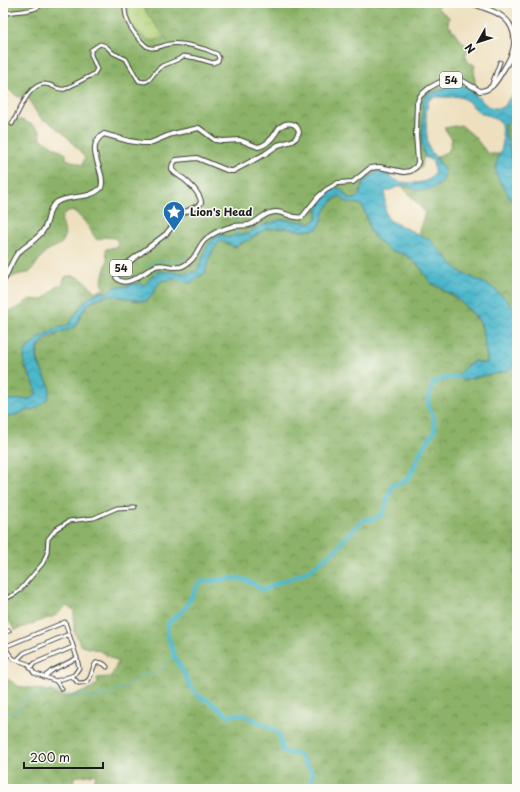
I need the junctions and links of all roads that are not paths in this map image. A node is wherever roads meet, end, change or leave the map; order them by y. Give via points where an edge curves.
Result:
1 (42, 3) edge
2 (125, 3) edge
3 (471, 3) edge
4 (3, 14) edge
5 (500, 62) dead end
6 (489, 89) junction
7 (12, 124) dead end
8 (3, 282) edge
9 (135, 507) dead end
10 (3, 600) edge
11 (9, 631) dead end
12 (3, 633) edge
13 (69, 634) junction
14 (4, 645) edge
15 (73, 647) junction
16 (77, 658) junction
17 (17, 660) junction
18 (107, 667) dead end
19 (30, 668) junction
20 (72, 676) junction
21 (44, 677) junction
22 (56, 681) junction
23 (78, 683) junction
24 (76, 688) dead end
25 (62, 689) dead end

1 - 4 street via 35,10
2 - 7 street via 129,27 146,46 150,48 170,44 191,45 217,54 218,61 213,63 183,56 162,66 145,82 139,81 126,59 100,44 91,52 97,69 94,74 65,89 60,90 46,84 34,87
3 - 6 highway via 504,18 512,29 513,52 509,62
5 - 6 street
6 - 8 highway, 54 via 480,91 454,79 438,83 423,92 417,103 418,162 414,169 404,172 372,168 352,182 338,183 326,190 302,217 282,212 267,214 249,224 236,226 205,239 195,256 183,266 158,265 137,278 125,281 119,281 116,277 119,270 166,234 183,213 201,203 194,189 172,170 176,160 196,158 234,171 278,145 296,138 299,132 297,126 292,123 281,127 269,141 258,147 240,140 215,140 199,128 142,144 104,134 98,139 95,150 102,180 101,188 93,194 64,199 53,205 43,231 16,256
9 - 10 street via 117,508 94,518 69,521 56,529 48,539 43,563 20,590
11 - 12 street
13 - 14 street via 65,622
13 - 15 street
13 - 17 street via 24,653
14 - 17 street via 8,653
15 - 16 street
15 - 19 street via 35,663
16 - 20 street via 79,668
16 - 21 street
17 - 19 street via 26,663
18 - 23 street via 101,663 96,664 92,668 89,680
19 - 21 street via 34,673
20 - 22 street
20 - 23 street
21 - 22 street
22 - 25 street
23 - 24 street

